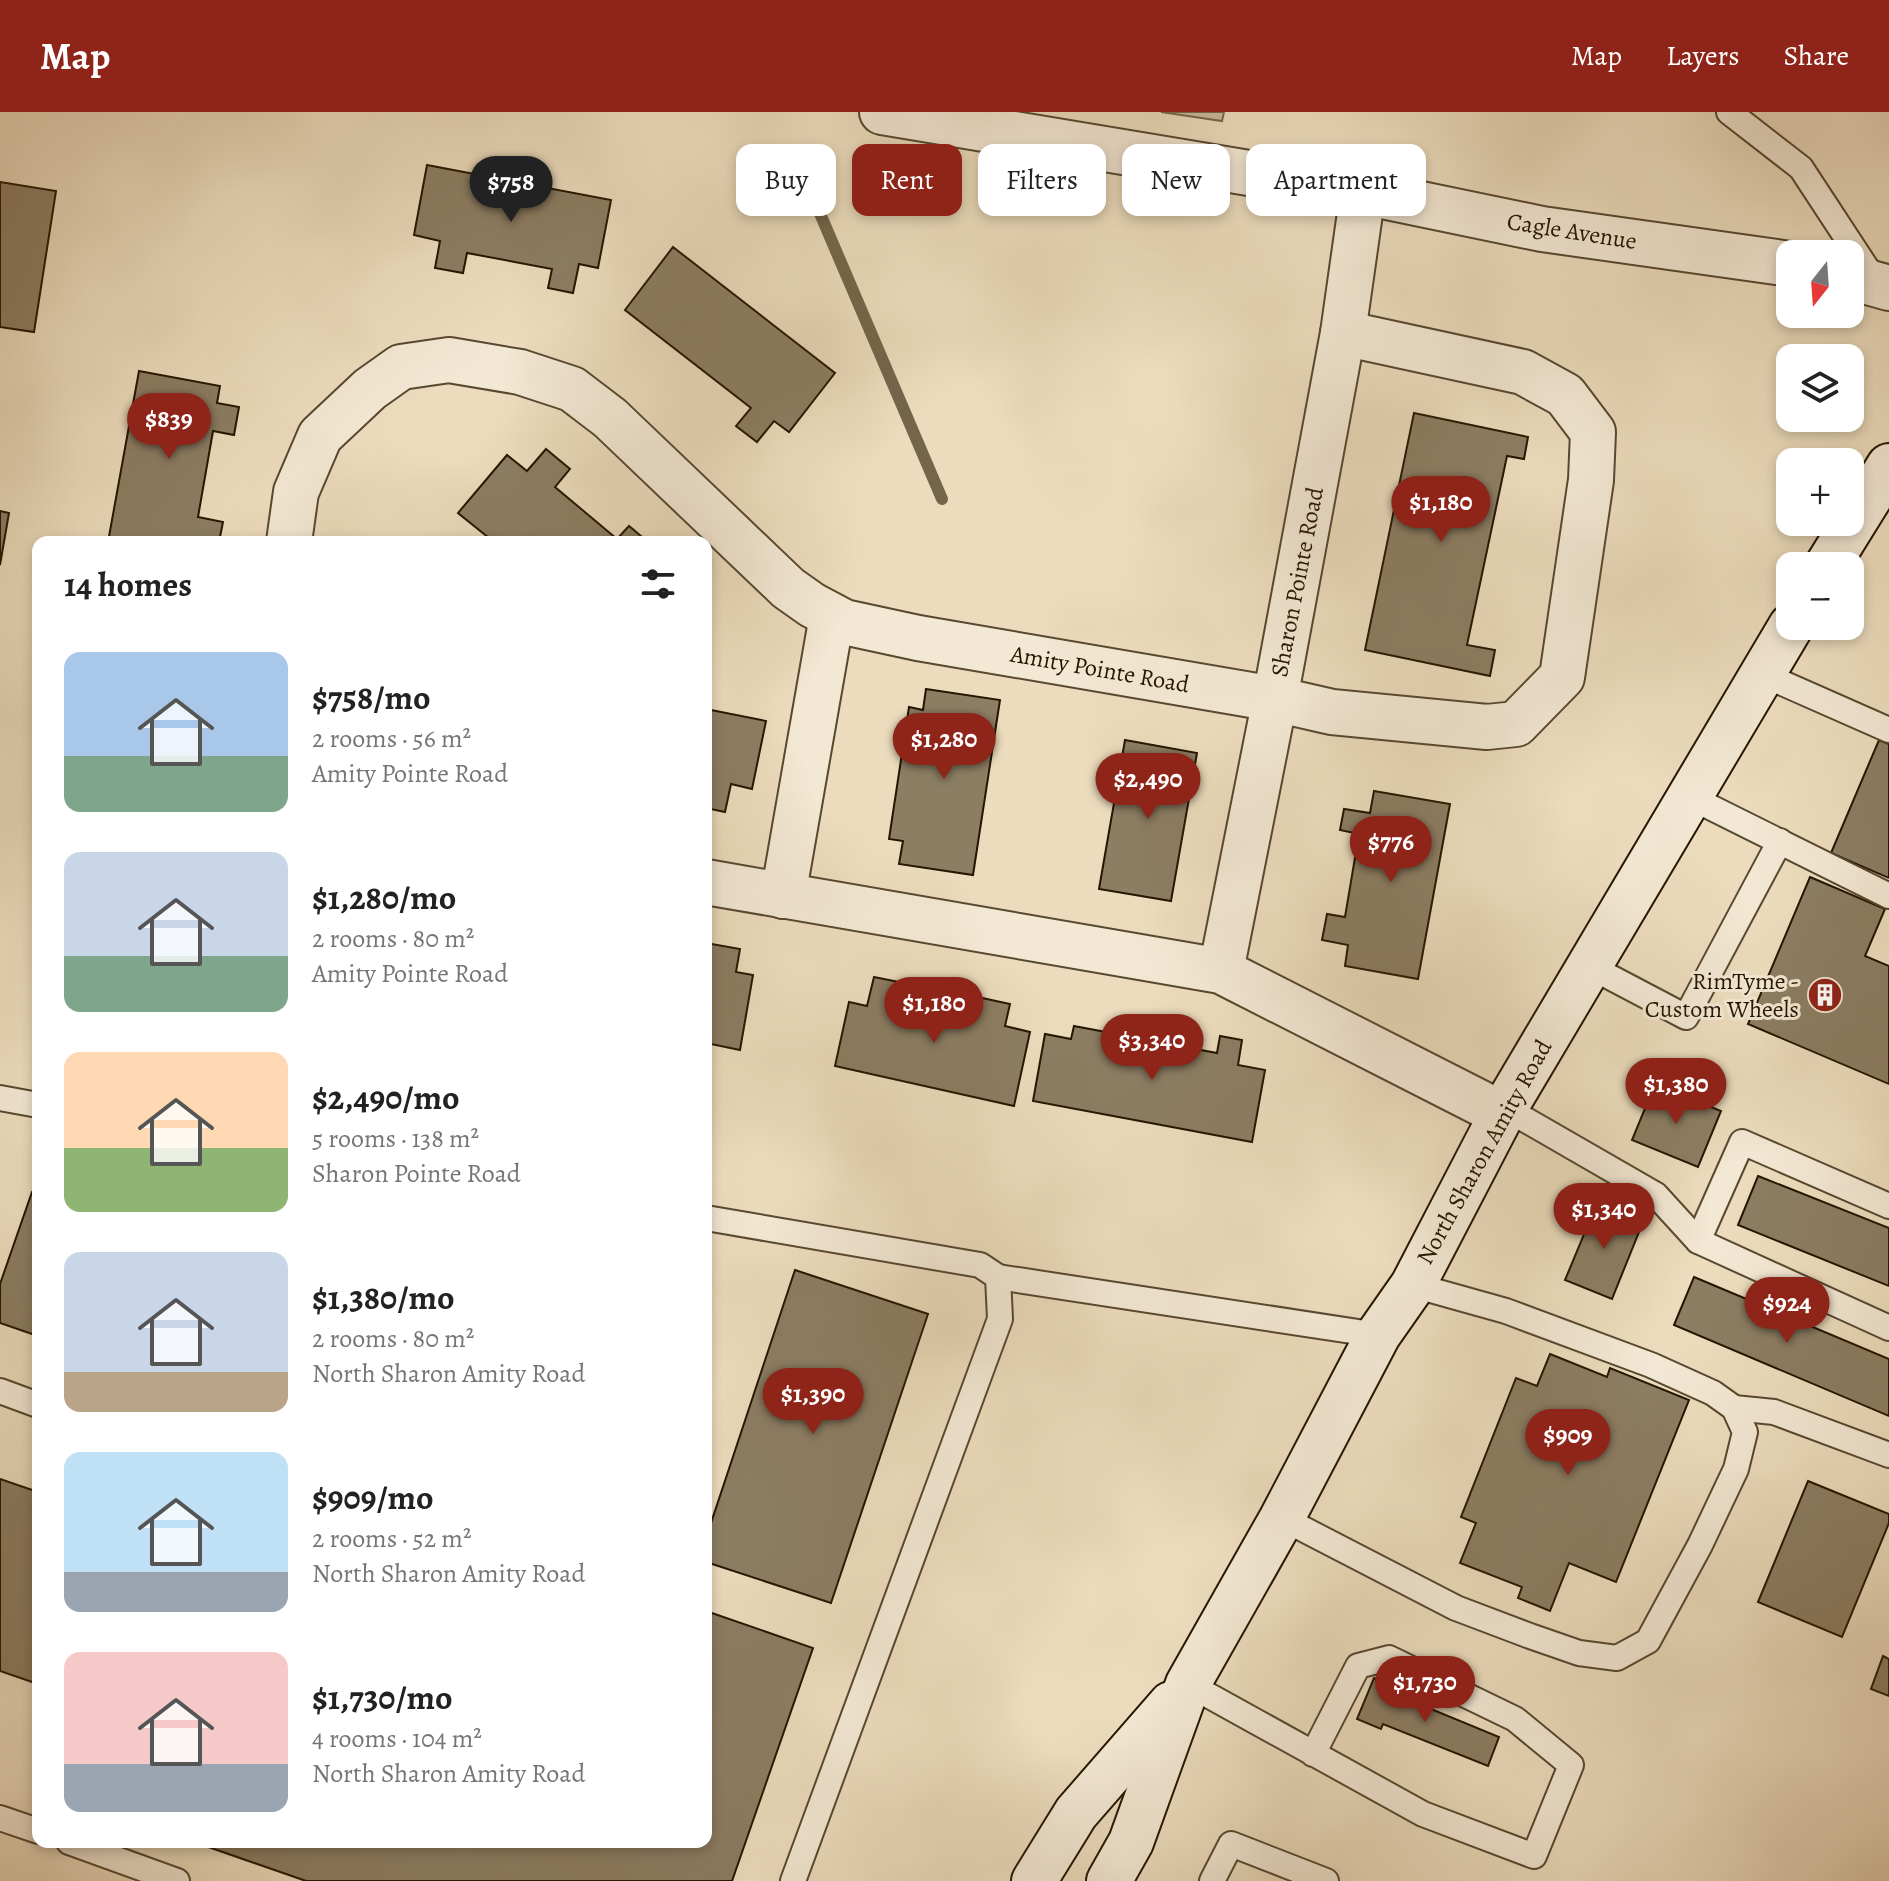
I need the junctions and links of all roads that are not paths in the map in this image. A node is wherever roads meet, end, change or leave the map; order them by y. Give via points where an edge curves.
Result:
1 (882, 112) edge
2 (1729, 112) edge
3 (1246, 173) edge
4 (1426, 205) edge
5 (1360, 216) edge
6 (1776, 262) edge
7 (1873, 284) edge
8 (1343, 333) junction
9 (1889, 466) edge
10 (290, 536) edge
11 (1836, 552) edge
12 (832, 616) junction
13 (1783, 640) edge
14 (1762, 674) junction
15 (1275, 699) junction
16 (1889, 730) edge
17 (1690, 797) junction
18 (1780, 841) junction
19 (712, 883) edge
20 (783, 896) junction
21 (1889, 896) edge
22 (1589, 966) junction
23 (1221, 971) junction
24 (0, 1098) edge
25 (32, 1104) edge
26 (1503, 1111) junction
27 (1889, 1206) edge
28 (712, 1219) edge
29 (1698, 1241) junction
30 (998, 1277) junction
31 (1413, 1285) junction
32 (1889, 1328) edge
33 (1378, 1335) junction
34 (0, 1391) edge
35 (32, 1403) edge
36 (1734, 1408) junction
37 (1889, 1455) edge
38 (1282, 1518) junction
39 (1188, 1684) junction
40 (1313, 1754) junction
41 (0, 1818) edge
42 (32, 1829) edge
43 (86, 1848) edge
44 (177, 1881) edge
45 (793, 1881) edge
46 (1034, 1881) edge
47 (1109, 1881) edge
48 (1212, 1881) edge
49 (1326, 1881) edge

1 - 3 street, Cagle Avenue
2 - 7 lane via 1801,168
4 - 6 street, Cagle Avenue via 1542,229
5 - 8 street, Sharon Pointe Road
8 - 15 street, Sharon Pointe Road
8 - 15 street, Amity Pointe Road via 1523,372 1565,395 1593,432 1588,509 1562,677 1516,724 1487,727 1332,712
9 - 11 street
10 - 12 street, Amity Pointe Road via 296,492 320,436 401,367 449,360 520,372 572,389 610,418 788,588
12 - 15 street, Amity Pointe Road via 918,638
12 - 20 street
13 - 14 street, North Sharon Amity Road
14 - 16 lane
14 - 17 street, North Sharon Amity Road
15 - 23 street, Sharon Pointe Road
17 - 18 lane
17 - 22 street, North Sharon Amity Road
18 - 21 lane
18 - 22 lane via 1686,1017
19 - 20 street
20 - 23 street
22 - 26 street, North Sharon Amity Road
23 - 26 street
24 - 25 lane
26 - 29 lane via 1656,1195
26 - 31 street, North Sharon Amity Road
27 - 29 lane via 1742,1142
28 - 30 lane via 980,1265
29 - 32 lane
30 - 33 lane
30 - 45 lane via 1000,1319
31 - 33 street, North Sharon Amity Road
31 - 36 lane via 1506,1311 1651,1365
33 - 38 street, North Sharon Amity Road
34 - 35 lane
36 - 37 lane via 1774,1412
36 - 38 lane via 1745,1432 1736,1469 1648,1641 1617,1658 1579,1653 1456,1608
38 - 39 street, North Sharon Amity Road
39 - 40 lane
39 - 46 street, North Sharon Amity Road via 1076,1813
39 - 47 street, North Sharon Amity Road via 1131,1842
40 - 40 lane via 1423,1814 1534,1856 1571,1765 1515,1719 1389,1658 1358,1666
41 - 42 lane
43 - 44 lane
48 - 49 lane via 1231,1844

